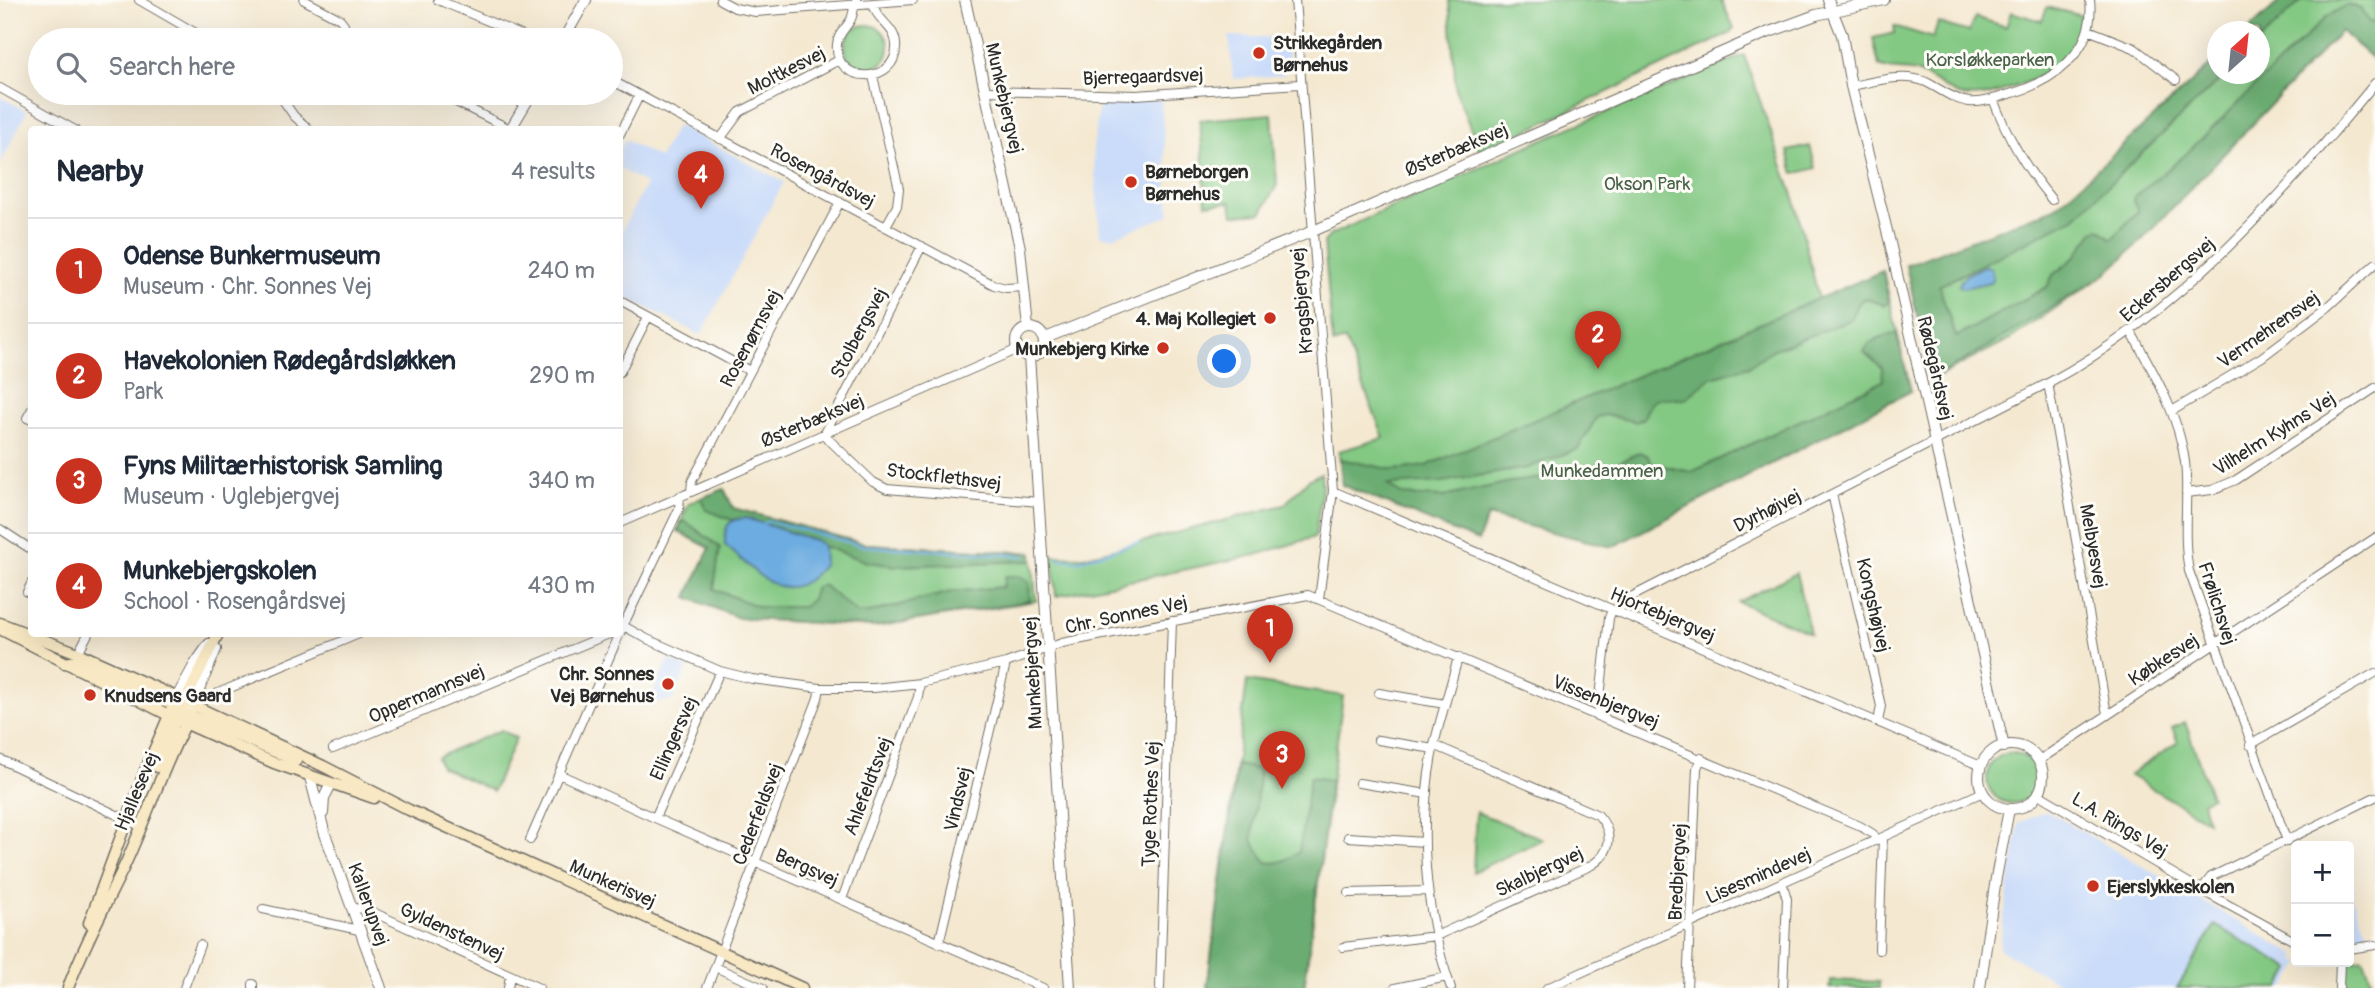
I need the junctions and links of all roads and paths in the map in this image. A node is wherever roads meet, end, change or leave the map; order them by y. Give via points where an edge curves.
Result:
1 (139, 0) edge
2 (304, 0) edge
3 (438, 0) edge
4 (586, 0) edge
5 (720, 0) edge
6 (912, 0) edge
7 (965, 0) edge
8 (1295, 0) edge
9 (1828, 0) edge
10 (1884, 0) edge
11 (2090, 0) edge
12 (855, 2) edge
13 (873, 3) junction
14 (1833, 10) junction
15 (187, 28) edge
16 (344, 28) edge
17 (504, 28) edge
18 (570, 28) edge
19 (2088, 30) junction
20 (839, 60) junction
21 (873, 76) junction
22 (2176, 80) dead end
23 (2375, 83) edge
24 (1300, 84) junction
25 (1852, 86) junction
26 (623, 87) edge
27 (0, 88) edge
28 (987, 91) junction
29 (639, 96) junction
30 (1993, 99) junction
31 (28, 104) edge
32 (30, 105) edge
33 (286, 105) edge
34 (461, 105) edge
35 (525, 105) edge
36 (68, 126) edge
37 (305, 126) edge
38 (502, 126) edge
39 (512, 126) edge
40 (623, 128) edge
41 (720, 139) junction
42 (2052, 200) dead end
43 (841, 202) junction
44 (886, 226) junction
45 (1311, 232) junction
46 (922, 246) junction
47 (2375, 264) edge
48 (1024, 287) junction
49 (623, 303) edge
50 (649, 317) junction
51 (1028, 328) junction
52 (2131, 332) junction
53 (1043, 339) junction
54 (1018, 349) junction
55 (1029, 356) junction
56 (623, 366) edge
57 (750, 371) junction
58 (2048, 383) junction
59 (2375, 388) edge
60 (2172, 411) junction
61 (824, 435) junction
62 (1936, 443) junction
63 (691, 491) junction
64 (1332, 491) junction
65 (2186, 493) junction
66 (1832, 494) junction
67 (680, 496) junction
68 (1039, 502) junction
69 (623, 522) edge
70 (0, 530) edge
71 (2375, 538) edge
72 (28, 548) edge
73 (1319, 599) junction
74 (1615, 611) junction
75 (1172, 621) junction
76 (0, 623) edge
77 (623, 623) edge
78 (0, 629) edge
79 (623, 630) edge
80 (28, 634) edge
81 (36, 637) edge
82 (86, 637) edge
83 (217, 637) edge
84 (352, 637) edge
85 (602, 637) edge
86 (617, 637) edge
87 (2215, 644) junction
88 (1050, 648) junction
89 (78, 653) junction
90 (1458, 657) junction
91 (1006, 663) junction
92 (720, 671) junction
93 (2375, 673) edge
94 (920, 683) junction
95 (820, 688) junction
96 (218, 693) dead end
97 (1379, 693) dead end
98 (1445, 705) junction
99 (180, 710) junction
100 (2107, 714) junction
101 (1598, 715) junction
102 (1878, 722) junction
103 (1378, 740) dead end
104 (2250, 745) junction
105 (1434, 747) junction
106 (2004, 747) junction
107 (333, 749) dead end
108 (1701, 758) junction
109 (0, 759) edge
110 (2038, 761) junction
111 (1981, 766) junction
112 (559, 774) junction
113 (310, 777) junction
114 (1359, 783) dead end
115 (331, 784) junction
116 (1983, 793) junction
117 (1427, 794) junction
118 (2038, 794) junction
119 (2375, 797) edge
120 (2009, 809) junction
121 (409, 810) junction
122 (655, 818) junction
123 (127, 819) junction
124 (142, 821) junction
125 (324, 831) junction
126 (1348, 837) dead end
127 (1880, 838) junction
128 (530, 841) dead end
129 (2287, 841) junction
130 (1425, 842) junction
131 (755, 861) junction
132 (1782, 882) junction
133 (2201, 890) junction
134 (1428, 891) junction
135 (1349, 893) dead end
136 (842, 900) junction
137 (351, 908) junction
138 (263, 909) dead end
139 (1690, 923) junction
140 (359, 930) junction
141 (1436, 936) junction
142 (2291, 939) edge
143 (939, 943) junction
144 (200, 945) dead end
145 (2375, 945) edge
146 (1343, 947) dead end
147 (2354, 948) edge
148 (1879, 950) dead end
149 (722, 952) junction
150 (78, 960) junction
151 (715, 967) junction
152 (2340, 967) edge
153 (510, 975) junction
154 (1447, 977) junction
155 (68, 988) edge
156 (184, 988) edge
157 (381, 988) edge
158 (508, 988) edge
159 (539, 988) edge
160 (707, 988) edge
161 (763, 988) edge
162 (802, 988) edge
163 (1043, 988) edge
164 (1070, 988) edge
165 (1160, 988) edge
166 (1395, 988) edge
167 (1451, 988) edge
168 (1547, 988) edge
169 (1688, 988) edge
170 (1783, 988) edge
171 (1980, 988) edge
172 (2339, 988) edge

1 - 15 street
2 - 16 street via 340,19
3 - 17 street
4 - 18 street
5 - 12 street via 756,12
6 - 13 street
7 - 28 street, Munkebjergvej
8 - 24 street, Kragsbjergvej
9 - 14 street, Rødegårdsvej
10 - 14 street, Østerbæksvej
11 - 19 street
12 - 13 street
12 - 20 street via 852,18 838,38
13 - 21 street via 897,45 888,67
14 - 25 street, Rødegårdsvej
14 - 45 street, Østerbæksvej via 1764,34
19 - 22 street via 2134,48
19 - 30 street via 2079,51 2053,76 2024,91
20 - 21 street via 858,75
20 - 41 street, Moltkesvej via 740,112
21 - 44 street via 899,189 897,206
23 - 52 street, Eckersbergsvej via 2260,214
24 - 28 street, Bjerregaardsvej via 1136,95
24 - 45 street, Kragsbjergvej
25 - 30 street via 1904,77 1923,80 1967,102
25 - 62 street, Rødegårdsvej
26 - 29 street, Rosengårdsvej
27 - 31 street
28 - 48 street, Munkebjergvej
29 - 40 street
29 - 41 street, Rosengårdsvej
30 - 42 street via 2017,152
32 - 36 street
33 - 37 street
34 - 38 street
35 - 39 street
41 - 43 street, Rosengårdsvej
43 - 44 street, Rosengårdsvej
43 - 57 street, Rosenørnsvej
44 - 46 street, Rosengårdsvej
45 - 53 street, Østerbæksvej
45 - 64 street, Kragsbjergvej
46 - 48 street, Rosengårdsvej via 994,285
46 - 61 street, Stolbergsvej
47 - 60 street, Vermehrensvej via 2272,349
48 - 51 street, Munkebjergvej
49 - 50 street
50 - 56 street
50 - 57 street
51 - 53 street
51 - 54 street via 1017,336
52 - 58 street, Eckersbergsvej
52 - 60 street, Frølichsvej
53 - 55 street via 1041,351
54 - 55 street
54 - 61 street, Østerbæksvej
55 - 68 street, Munkebjergvej
57 - 63 street, Rosenørnsvej via 692,481
58 - 62 street, Eckersbergsvej
58 - 100 street, Melbyesvej
59 - 65 street, Vilhelm Kyhns Vej via 2236,480 2212,490
60 - 65 street, Frølichsvej via 2181,439
61 - 63 street, Østerbæksvej
61 - 68 street, Stockflethsvej via 873,482 887,489
62 - 66 street, Dyrhøjvej
62 - 106 street, Rødegårdsvej
63 - 67 street, Østerbæksvej
64 - 73 street, Kragsbjergvej
64 - 74 street, Hjortebjergvej
65 - 87 street, Frølichsvej via 2187,561
66 - 74 street, Dyrhøjvej via 1631,597
66 - 102 street, Kongshøjvej via 1881,706
67 - 69 street, Østerbæksvej
67 - 77 street via 679,509
68 - 88 street, Munkebjergvej
70 - 72 street
71 - 87 street, Købkesvej
73 - 75 street, Chr. Sonnes Vej via 1308,595
73 - 90 street, Vissenbjergvej
74 - 101 street via 1609,618
74 - 102 street, Hjortebjergvej
75 - 88 street, Chr. Sonnes Vej
75 - 165 street, Tyge Rothes Vej
76 - 80 main road
78 - 99 main road via 64,663 78,661
79 - 92 street, Chr. Sonnes Vej
81 - 89 main road
82 - 89 street
83 - 99 main road
84 - 96 street
85 - 107 street, Oppermannsvej
86 - 112 street
87 - 100 street, Købkesvej
87 - 104 street, Frølichsvej
88 - 91 street, Chr. Sonnes Vej
88 - 164 street, Munkebjergvej
89 - 99 main road
90 - 98 street
90 - 101 street, Vissenbjergvej
91 - 94 street, Chr. Sonnes Vej
91 - 143 street, Vindsvej
92 - 95 street, Chr. Sonnes Vej
92 - 122 street, Ellingersvej
93 - 104 street
94 - 95 street, Chr. Sonnes Vej
94 - 136 street, Ahlefeldtsvej
95 - 131 street, Cederfeldsvej
97 - 98 street
98 - 105 street
99 - 113 main road, Munkerisvej
99 - 121 main road, Munkerisvej via 313,761
99 - 123 main road, Hjallesevej
99 - 124 main road, Hjallesevej
100 - 110 street, Købkesvej
101 - 108 street, Vissenbjergvej
102 - 111 street, Hjortebjergvej
103 - 105 street
104 - 129 street, Frølichsvej
105 - 117 street
105 - 141 street, Skalbjergvej via 1598,815 1609,833 1606,853 1599,861
106 - 110 street via 2023,748
106 - 111 street via 1990,754
108 - 127 street, Vissenbjergvej
108 - 139 street, Bredbjergvej
109 - 123 street
110 - 118 street via 2043,779
111 - 116 street
112 - 122 street, Bergsvej
112 - 128 street
113 - 115 main road, Munkerisvej
113 - 125 street, Kallerupvej
114 - 117 street
115 - 121 main road, Munkerisvej
115 - 125 street, Kallerupvej via 324,798
116 - 120 street via 1994,804
116 - 127 street, Lisesmindevej
117 - 130 street
118 - 120 street via 2025,805
118 - 133 street, L.A. Rings Vej
119 - 129 street
120 - 171 street
121 - 149 main road, Munkerisvej
122 - 131 street, Bergsvej
123 - 124 street
123 - 150 main road, Hjallesevej via 94,903
124 - 150 main road, Hjallesevej
125 - 137 street, Kallerupvej
126 - 130 street
127 - 132 street, Lisesmindevej
127 - 148 street
129 - 133 street via 2211,877
130 - 134 street
131 - 136 street, Bergsvej
131 - 149 street, Cederfeldsvej
132 - 139 street, Lisesmindevej
132 - 170 street via 1787,899
133 - 142 street, L.A. Rings Vej
134 - 135 street
134 - 141 street
136 - 143 street, Bergsvej
137 - 140 street, Kallerupvej
137 - 153 street, Gyldenstenvej via 366,909
138 - 140 street
139 - 168 street, Lisesmindevej
139 - 169 street, Bredbjergvej
140 - 157 street, Kallerupvej
141 - 146 street
141 - 154 street
143 - 163 street, Bergsvej
144 - 156 street
145 - 147 street
149 - 151 street, Cederfeldsvej
149 - 162 main road, Munkerisvej
150 - 155 main road, Hjallesevej
151 - 160 street, Cederfeldsvej
151 - 161 street
152 - 172 street
153 - 158 street
153 - 159 street, Gyldenstenvej
154 - 166 street
154 - 167 street

